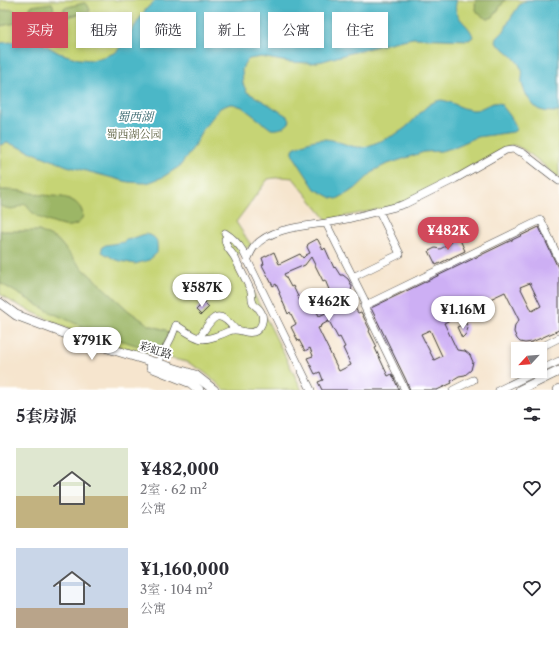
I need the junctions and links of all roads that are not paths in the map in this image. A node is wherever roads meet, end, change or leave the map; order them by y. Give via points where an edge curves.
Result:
1 (559, 181) edge
2 (379, 211) junction
3 (326, 223) junction
4 (559, 259) edge
5 (247, 261) junction
6 (353, 277) junction
7 (263, 293) junction
8 (252, 299) junction
9 (267, 301) junction
10 (0, 304) edge
11 (367, 305) junction
12 (256, 307) junction
13 (0, 311) edge
14 (235, 329) junction
15 (199, 338) junction
16 (559, 338) edge
17 (547, 344) edge
18 (559, 361) edge
19 (158, 363) junction
20 (547, 366) edge
21 (559, 371) edge
22 (523, 378) edge
23 (473, 380) dead end
24 (199, 390) edge
25 (214, 390) edge
26 (311, 390) edge
27 (405, 390) edge
28 (453, 390) edge
29 (499, 390) edge
30 (520, 390) edge

1 - 2 street via 519,150 511,149 405,204
2 - 3 street
2 - 6 street via 400,254
3 - 5 street via 279,231 257,244
3 - 6 street
4 - 11 street via 541,220
5 - 7 street
5 - 8 street via 237,242 226,234 225,244 232,253
6 - 11 street
7 - 8 street
7 - 9 street
8 - 12 street
9 - 12 street
9 - 26 street
10 - 19 main road, 彩虹路 via 16,315 85,341
11 - 27 street via 364,306
12 - 14 street via 263,319 258,330 250,333
13 - 24 main road, 彩虹路 via 12,320 82,346 155,368 191,383
14 - 15 street via 205,339
14 - 15 street via 226,319 218,316 210,321
15 - 19 street via 176,325
16 - 17 street
18 - 20 street
19 - 25 main road, 彩虹路 via 195,375
21 - 30 main road
22 - 29 street
23 - 28 street

